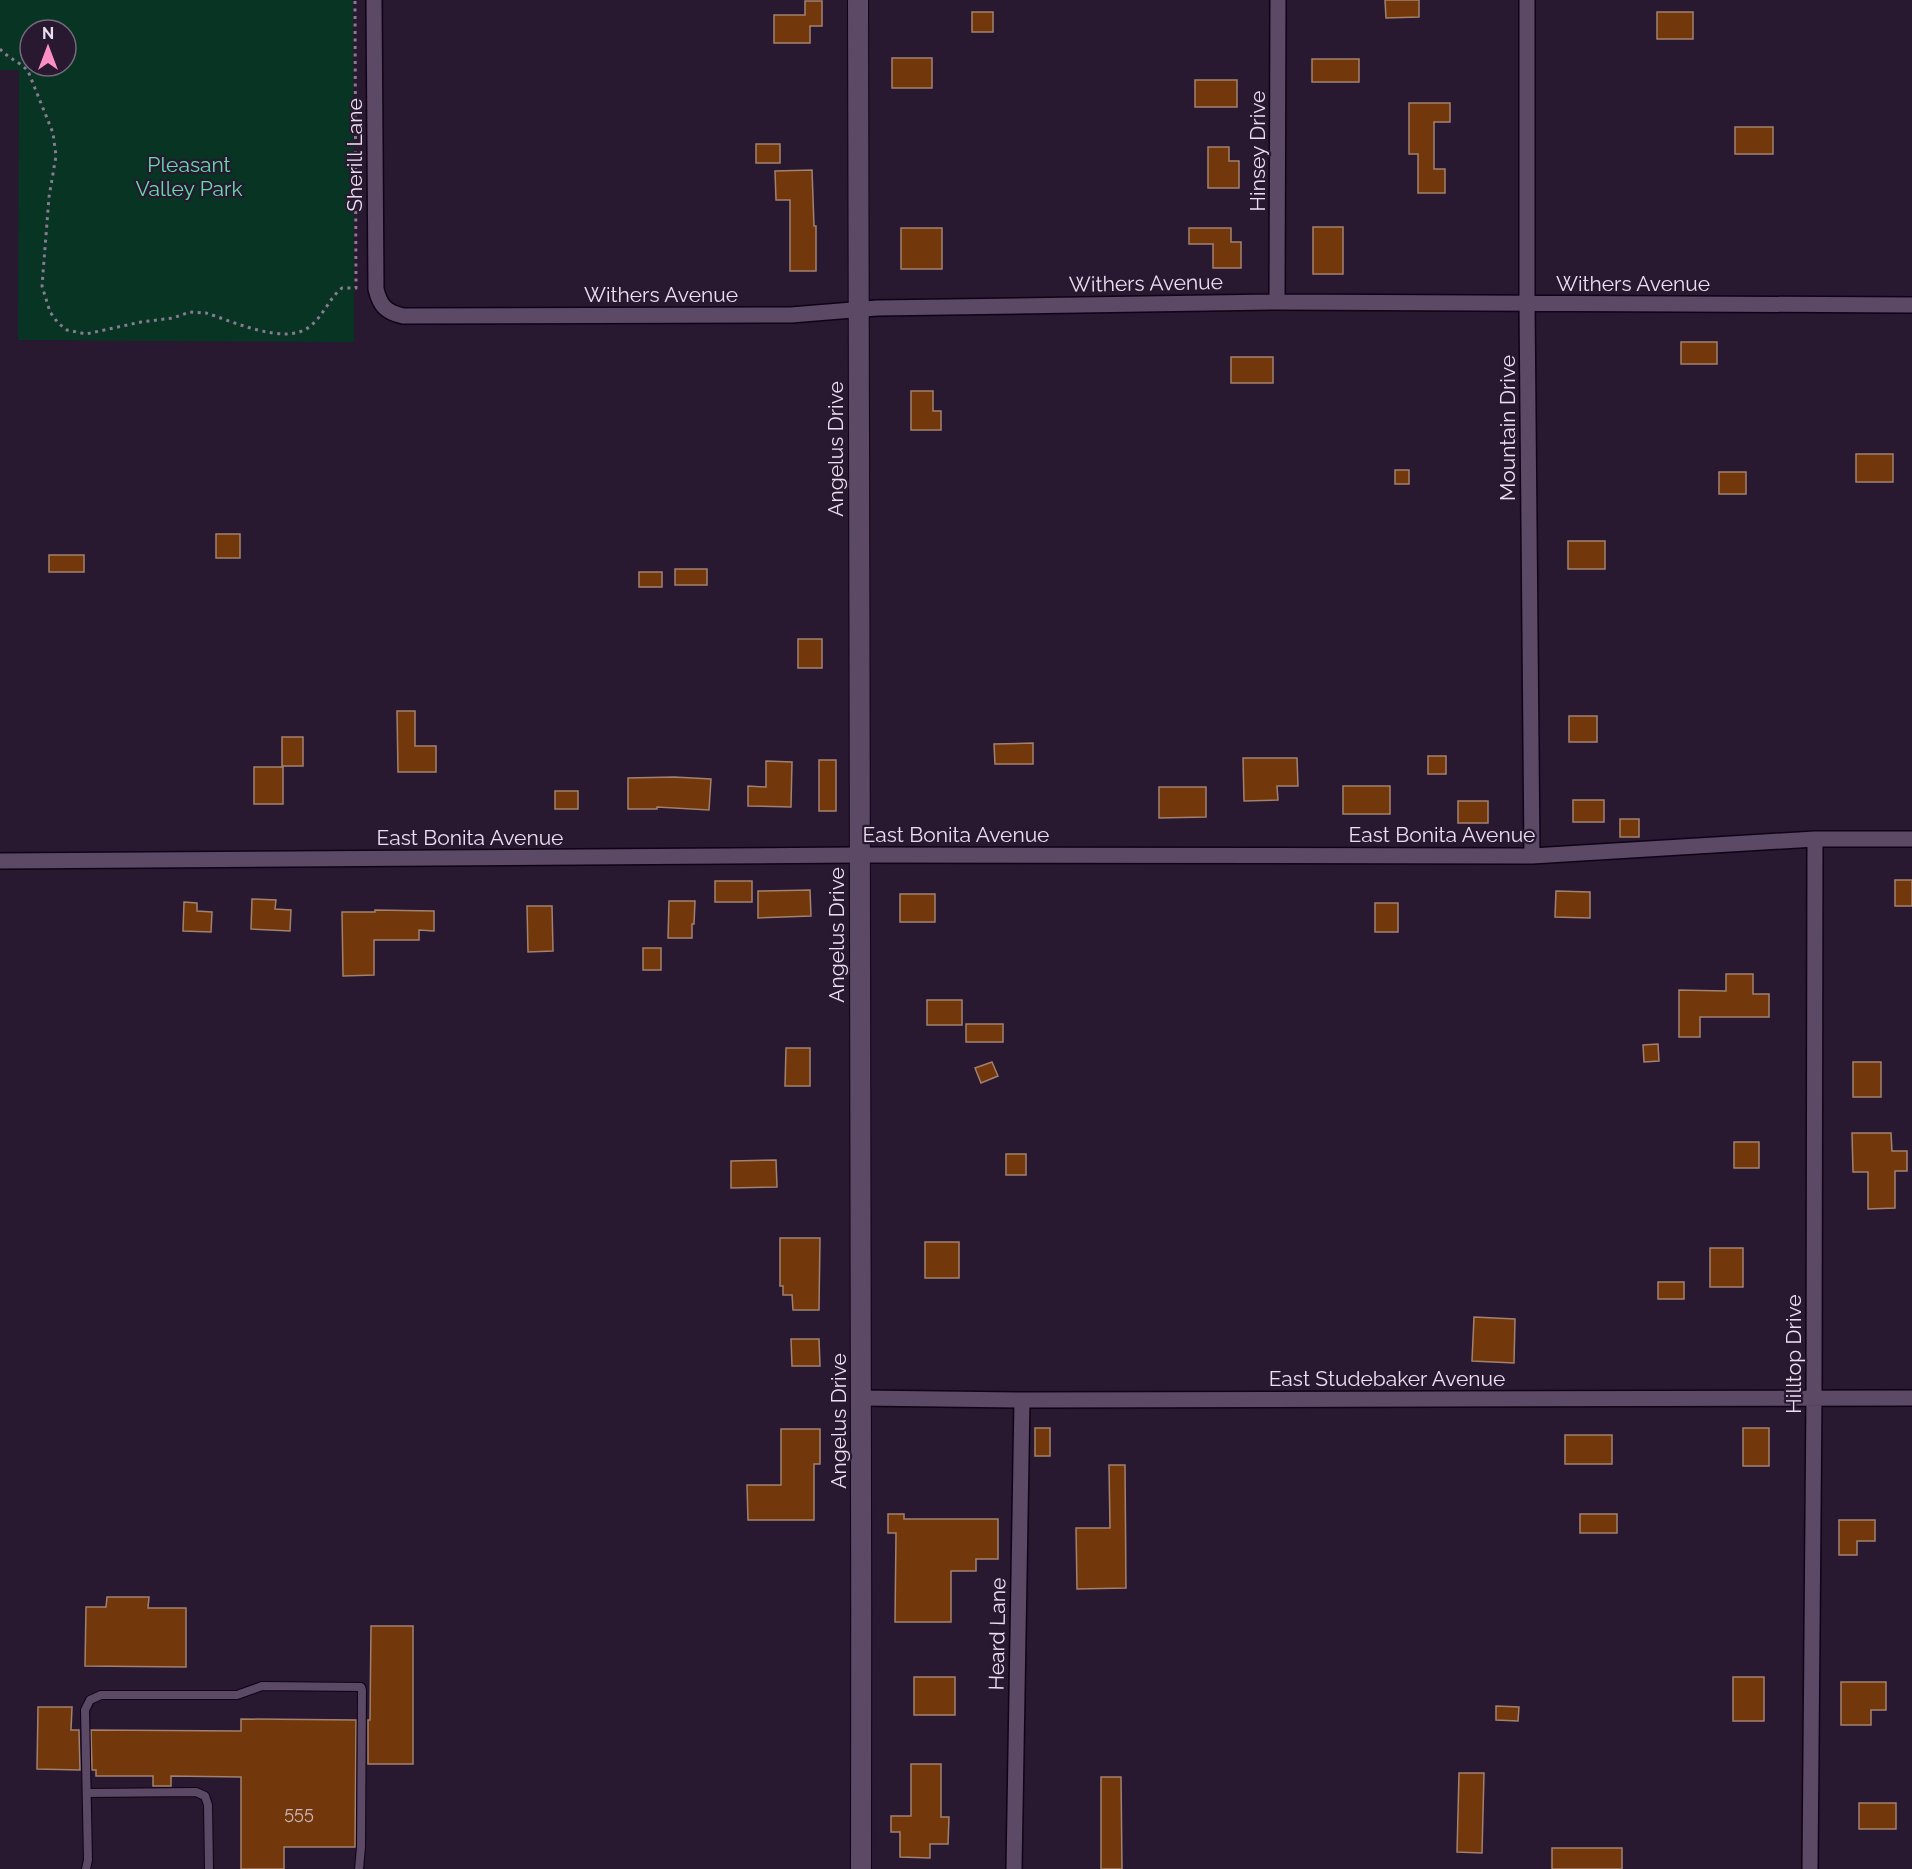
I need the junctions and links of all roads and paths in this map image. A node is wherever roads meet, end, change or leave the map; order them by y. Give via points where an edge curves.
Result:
1 (356, 0) edge
2 (374, 0) edge
3 (858, 0) edge
4 (1278, 0) edge
5 (1527, 0) edge
6 (0, 49) edge
7 (1277, 302) junction
8 (1527, 303) junction
9 (1912, 305) edge
10 (383, 308) joint
11 (858, 310) junction
12 (1815, 839) junction
13 (1912, 839) edge
14 (859, 855) junction
15 (1532, 855) junction
16 (0, 861) edge
17 (862, 1398) junction
18 (1814, 1398) junction
19 (1912, 1398) edge
20 (1022, 1400) junction
21 (87, 1793) junction
22 (86, 1869) edge
23 (209, 1869) edge
24 (359, 1869) edge
25 (861, 1869) edge
26 (1014, 1869) edge
27 (1810, 1869) edge

1 - 6 path via 356,288 342,288 308,328 291,333 261,331 198,312 86,334 67,330 58,323 42,286 49,197 56,164 53,133 28,71
2 - 10 street, Sherill Lane via 376,289
3 - 11 street, Angelus Drive
4 - 7 street, Hinsey Drive
5 - 8 street, Mountain Drive
7 - 8 street, Withers Avenue
7 - 11 street, Withers Avenue
8 - 9 street, Withers Avenue
8 - 15 street, Mountain Drive
10 - 11 street, Withers Avenue via 403,316 791,315
11 - 14 street, Angelus Drive
12 - 13 street, East Bonita Avenue
12 - 15 street, East Bonita Avenue
12 - 18 street, Hilltop Drive
14 - 15 street, East Bonita Avenue
14 - 16 street, East Bonita Avenue
14 - 17 street, Angelus Drive
17 - 20 street, East Studebaker Avenue
17 - 25 street, Angelus Drive
18 - 19 street, East Studebaker Avenue
18 - 20 street, East Studebaker Avenue
18 - 27 street, Hilltop Drive
20 - 26 street, Heard Lane
21 - 22 lane
21 - 23 lane via 196,1792 205,1796
21 - 24 lane via 85,1710 90,1700 101,1695 237,1695 262,1686 358,1686 362,1690

